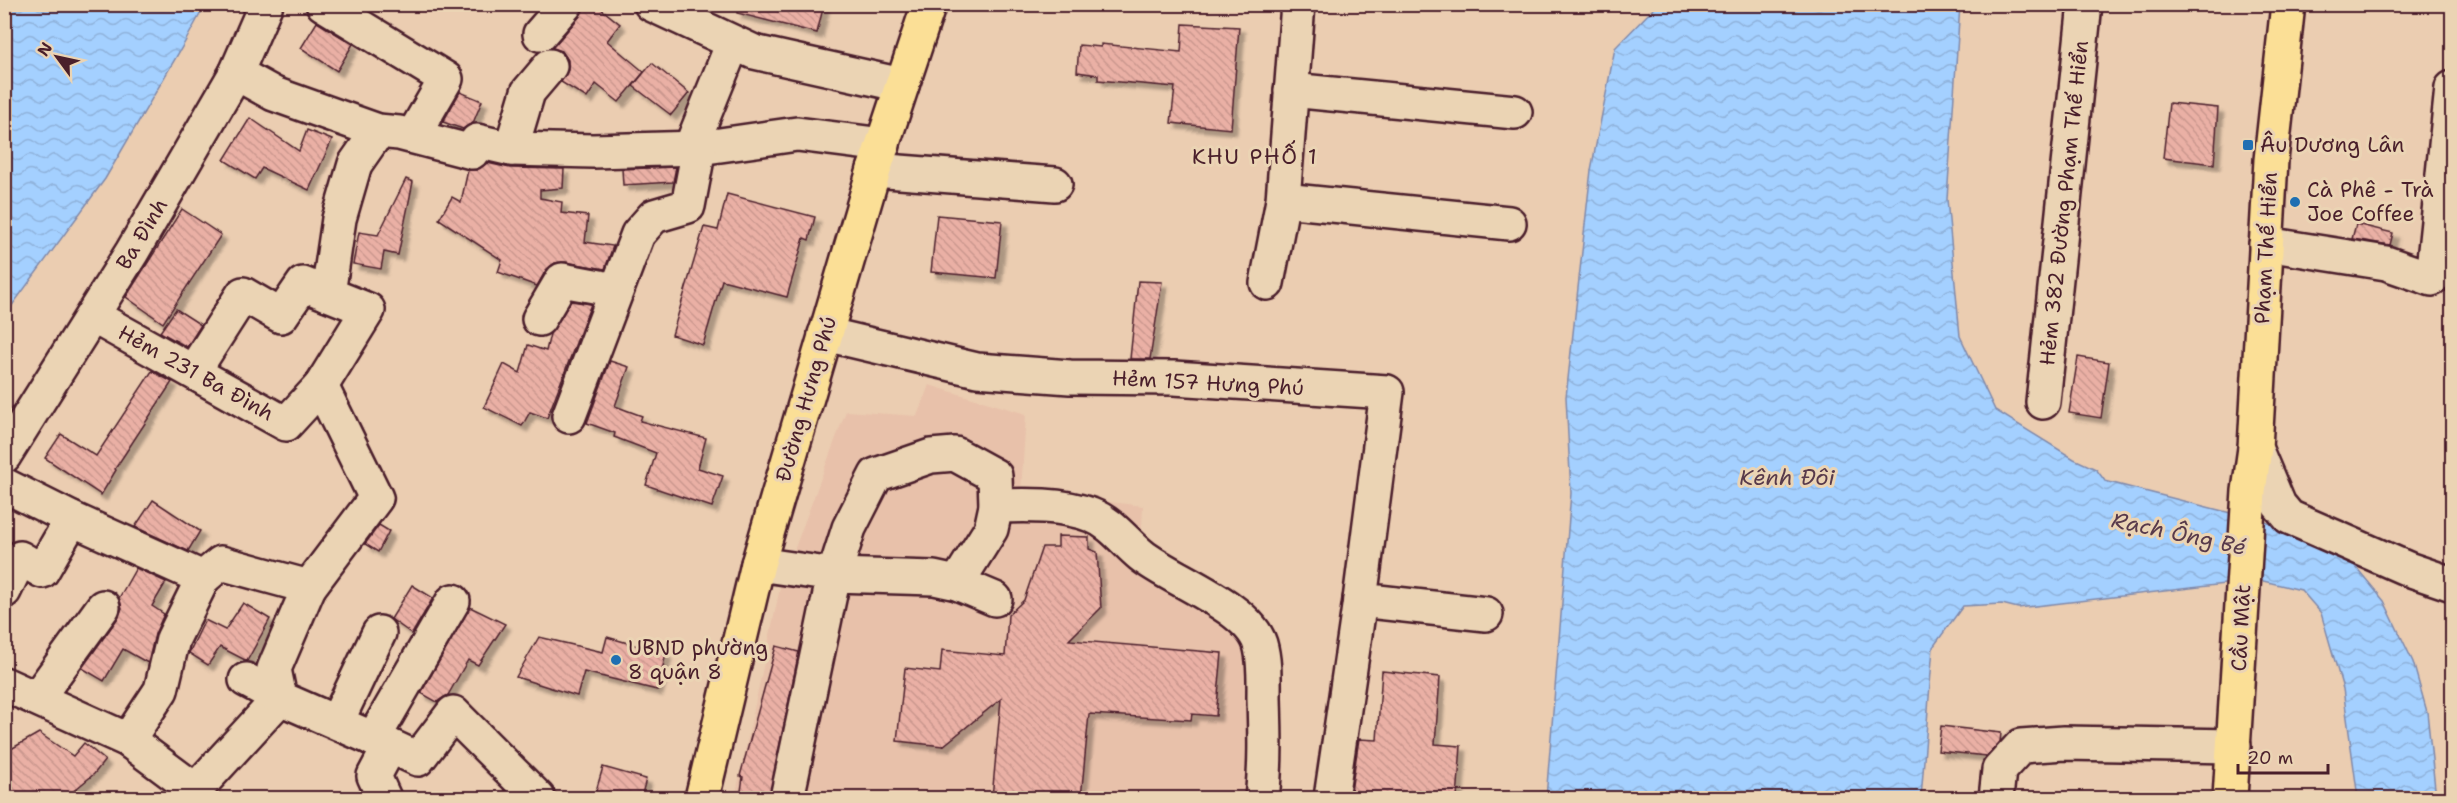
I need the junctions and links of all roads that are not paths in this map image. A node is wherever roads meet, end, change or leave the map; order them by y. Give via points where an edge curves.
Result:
1 (266, 4) edge
2 (323, 4) edge
3 (566, 4) edge
4 (651, 4) edge
5 (929, 4) edge
6 (1298, 4) edge
7 (2085, 4) edge
8 (2288, 4) edge
9 (540, 34) dead end
10 (733, 43) junction
11 (550, 66) dead end
12 (236, 73) junction
13 (902, 85) junction
14 (2452, 88) edge
15 (1292, 90) junction
16 (1515, 112) dead end
17 (378, 131) junction
18 (413, 136) junction
19 (695, 147) junction
20 (511, 149) junction
21 (879, 158) junction
22 (1055, 184) dead end
23 (1283, 200) junction
24 (1509, 222) dead end
25 (2266, 244) junction
26 (1267, 283) dead end
27 (616, 290) junction
28 (328, 294) junction
29 (93, 316) junction
30 (539, 320) dead end
31 (825, 334) junction
32 (193, 372) junction
33 (321, 386) junction
34 (2043, 402) dead end
35 (569, 416) dead end
36 (2254, 448) junction
37 (4, 456) edge
38 (4, 484) edge
39 (2249, 491) joint
40 (996, 506) junction
41 (72, 519) junction
42 (758, 564) junction
43 (834, 575) junction
44 (203, 578) junction
45 (957, 583) junction
46 (2452, 584) edge
47 (309, 587) junction
48 (4, 591) edge
49 (994, 599) dead end
50 (1360, 600) junction
51 (453, 601) dead end
52 (103, 607) dead end
53 (1486, 614) dead end
54 (379, 633) dead end
55 (246, 680) dead end
56 (4, 684) edge
57 (37, 698) junction
58 (280, 698) junction
59 (337, 721) junction
60 (128, 740) junction
61 (382, 742) junction
62 (2234, 746) junction
63 (198, 793) edge
64 (384, 798) edge
65 (538, 798) edge
66 (702, 798) edge
67 (787, 798) edge
68 (1262, 798) edge
69 (1331, 798) edge
70 (1996, 798) edge
71 (2230, 798) edge

1 - 12 street, Ba Đình
2 - 18 street via 446,79
3 - 9 street
4 - 10 street
5 - 13 main road, Đường Hưng Phú
6 - 15 street
7 - 34 street, Hẻm 382 Đường Phạm Thế Hiển
8 - 25 main road, Phạm Thế Hiển
10 - 13 street via 754,52
10 - 19 street
11 - 20 street via 528,92
12 - 17 street via 274,94
12 - 29 street, Ba Đình
13 - 21 main road, Đường Hưng Phú
14 - 25 street via 2432,279 2386,263
15 - 16 street
15 - 23 street
17 - 18 street
17 - 28 street via 355,164 339,219
18 - 20 street via 472,152 477,141
19 - 20 street
19 - 21 street via 797,134
19 - 27 street via 688,206 654,216 638,234
21 - 22 street
21 - 31 main road, Đường Hưng Phú
23 - 24 street
23 - 26 street
25 - 36 main road, Phạm Thế Hiển
27 - 30 street via 562,280
27 - 35 street
28 - 32 street via 303,284 281,316 243,294
28 - 33 street via 368,310
29 - 32 street, Hẻm 231 Ba Đình
29 - 37 street, Ba Đình
31 - 42 main road, Đường Hưng Phú
31 - 50 street, Hẻm 157 Hưng Phú via 977,370 1387,392
32 - 33 street, Hẻm 231 Ba Đình via 286,424
33 - 47 street via 376,498
36 - 39 main road, Phạm Thế Hiển
36 - 46 street via 2279,505 2289,517
38 - 41 street
39 - 62 main road, Cầu Mật
40 - 43 street via 995,476 955,454 931,456 876,475 849,528
40 - 45 street via 991,530
40 - 68 street via 1038,506 1090,515 1121,535 1141,555 1214,598 1253,631 1259,642 1264,680 1266,763
41 - 44 street
41 - 48 street via 42,571 20,558
42 - 43 street
42 - 66 main road, Đường Hưng Phú
43 - 45 street via 934,578
43 - 67 street
44 - 47 street via 221,563
44 - 60 street via 173,639 161,690
45 - 49 street
47 - 58 street via 274,669
50 - 53 street
50 - 69 street, Hẻm 157 Hưng Phú
51 - 61 street
52 - 57 street
54 - 59 street
55 - 58 street
56 - 57 street
57 - 60 street
58 - 59 street
58 - 63 street
59 - 61 street
60 - 63 street
61 - 64 street via 374,776
61 - 65 street via 418,759 453,713
62 - 70 street via 2064,742 2021,746 1999,770
62 - 71 main road

